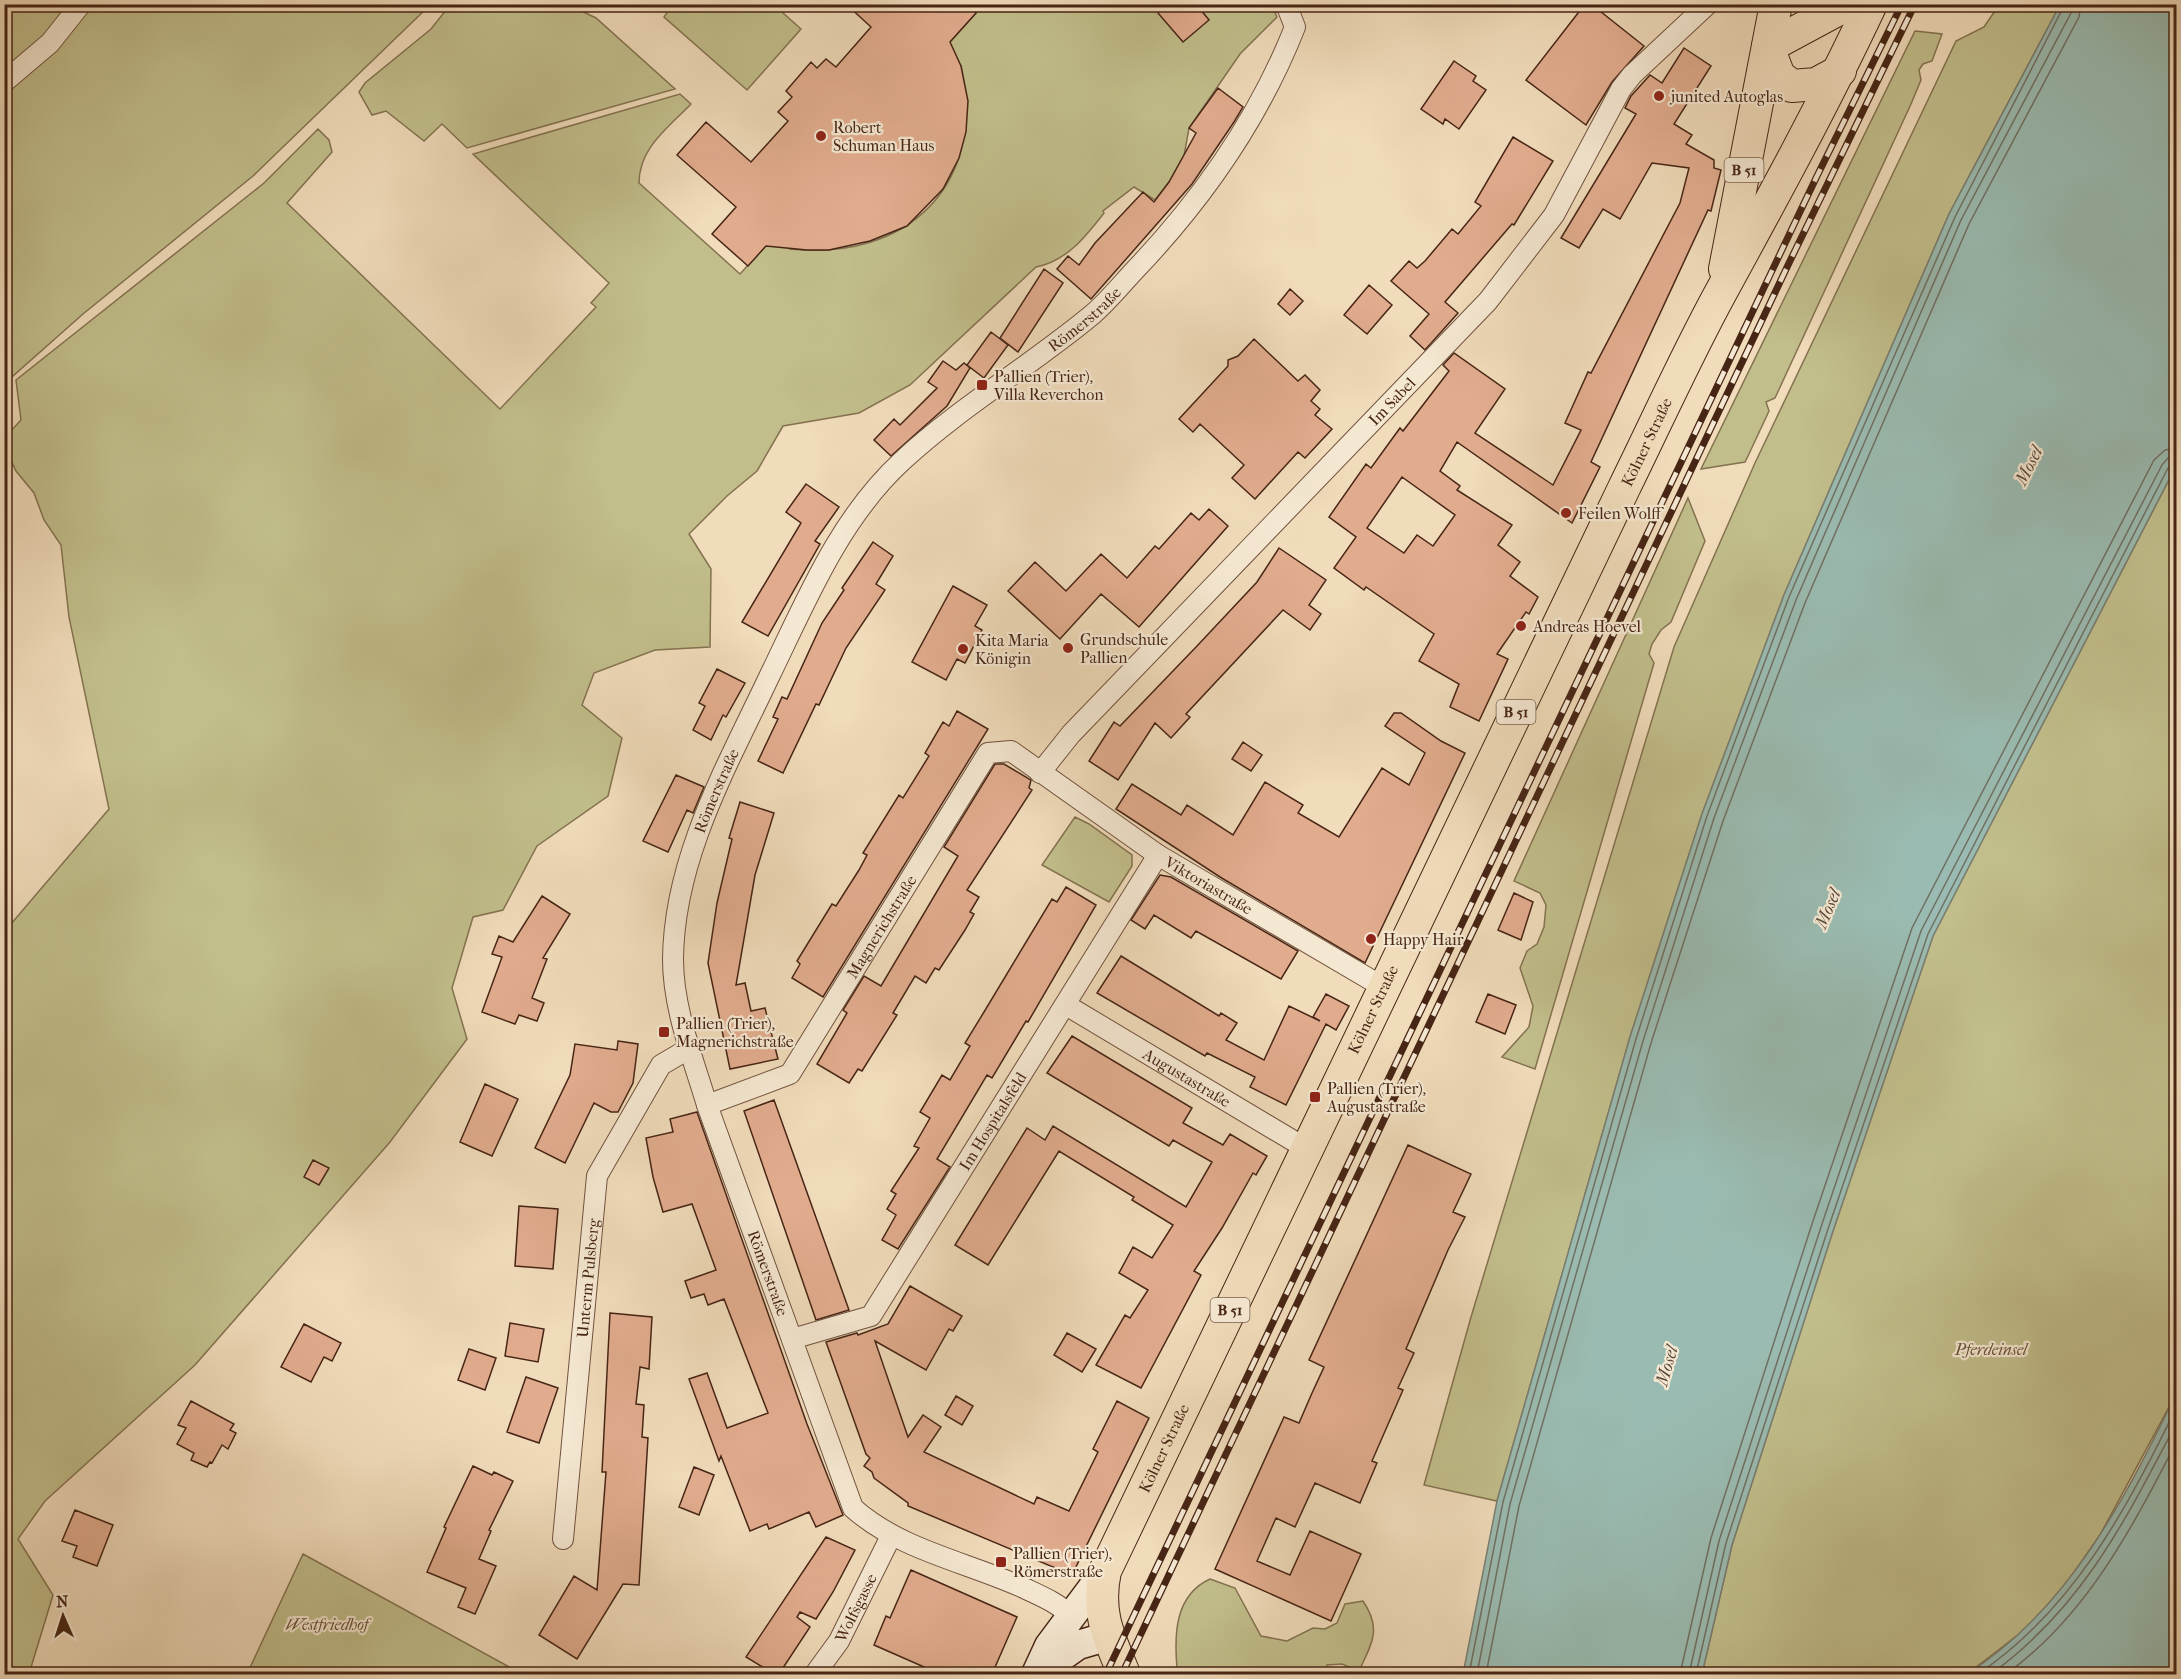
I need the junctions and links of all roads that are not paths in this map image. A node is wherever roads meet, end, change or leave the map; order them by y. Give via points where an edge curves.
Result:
1 (81, 4) edge
2 (1286, 4) edge
3 (1708, 4) edge
4 (1776, 4) edge
5 (1848, 4) edge
6 (1871, 4) edge
7 (1768, 46) junction
8 (1840, 71) junction
9 (4, 82) edge
10 (1720, 294) junction
11 (1040, 773) junction
12 (1158, 855) junction
13 (1383, 987) junction
14 (1066, 1005) junction
15 (690, 1048) junction
16 (707, 1105) junction
17 (1306, 1149) junction
18 (792, 1340) junction
19 (891, 1536) junction
20 (563, 1539) dead end
21 (1105, 1571) junction
22 (1071, 1616) junction
23 (1109, 1636) junction
24 (1078, 1645) junction
25 (815, 1674) edge
26 (1036, 1674) edge
27 (1124, 1674) edge

1 - 9 street via 50,44
2 - 15 street, Römerstraße via 1295,27 1278,71 1247,126 1153,251 1096,312 900,462 850,519 813,585 703,818 676,915 673,960 676,999
3 - 11 street, Im Sabel via 1621,89 1554,215 1488,301 1071,734
4 - 7 main road, B 51
5 - 7 main road
6 - 8 main road
7 - 8 main road via 1779,76 1791,86 1816,84
7 - 10 main road, B 51
8 - 10 main road
10 - 13 main road, Kölner Straße / B 51
11 - 12 street, Viktoriastraße
11 - 16 street, Magnerichstraße via 1011,751 988,753 790,1074
12 - 13 street, Viktoriastraße
12 - 14 street, Im Hospitalsfeld
13 - 17 main road, Kölner Straße / B 51
14 - 17 street, Augustastraße
14 - 18 street, Im Hospitalsfeld via 871,1316
15 - 16 street, Römerstraße
15 - 20 street, Unterm Pulsberg via 661,1065 597,1176
16 - 18 street, Römerstraße
17 - 21 main road, Kölner Straße / B 51
18 - 19 street, Römerstraße via 853,1508
19 - 22 street, Römerstraße via 994,1574 1060,1605
19 - 25 street, Wolfsgasse via 839,1641
21 - 22 street
21 - 23 main road, Kölner Straße / B 51 via 1101,1607
22 - 24 street via 1079,1628
22 - 26 street via 1049,1646
23 - 24 street
23 - 27 main road, B 51
24 - 26 street

